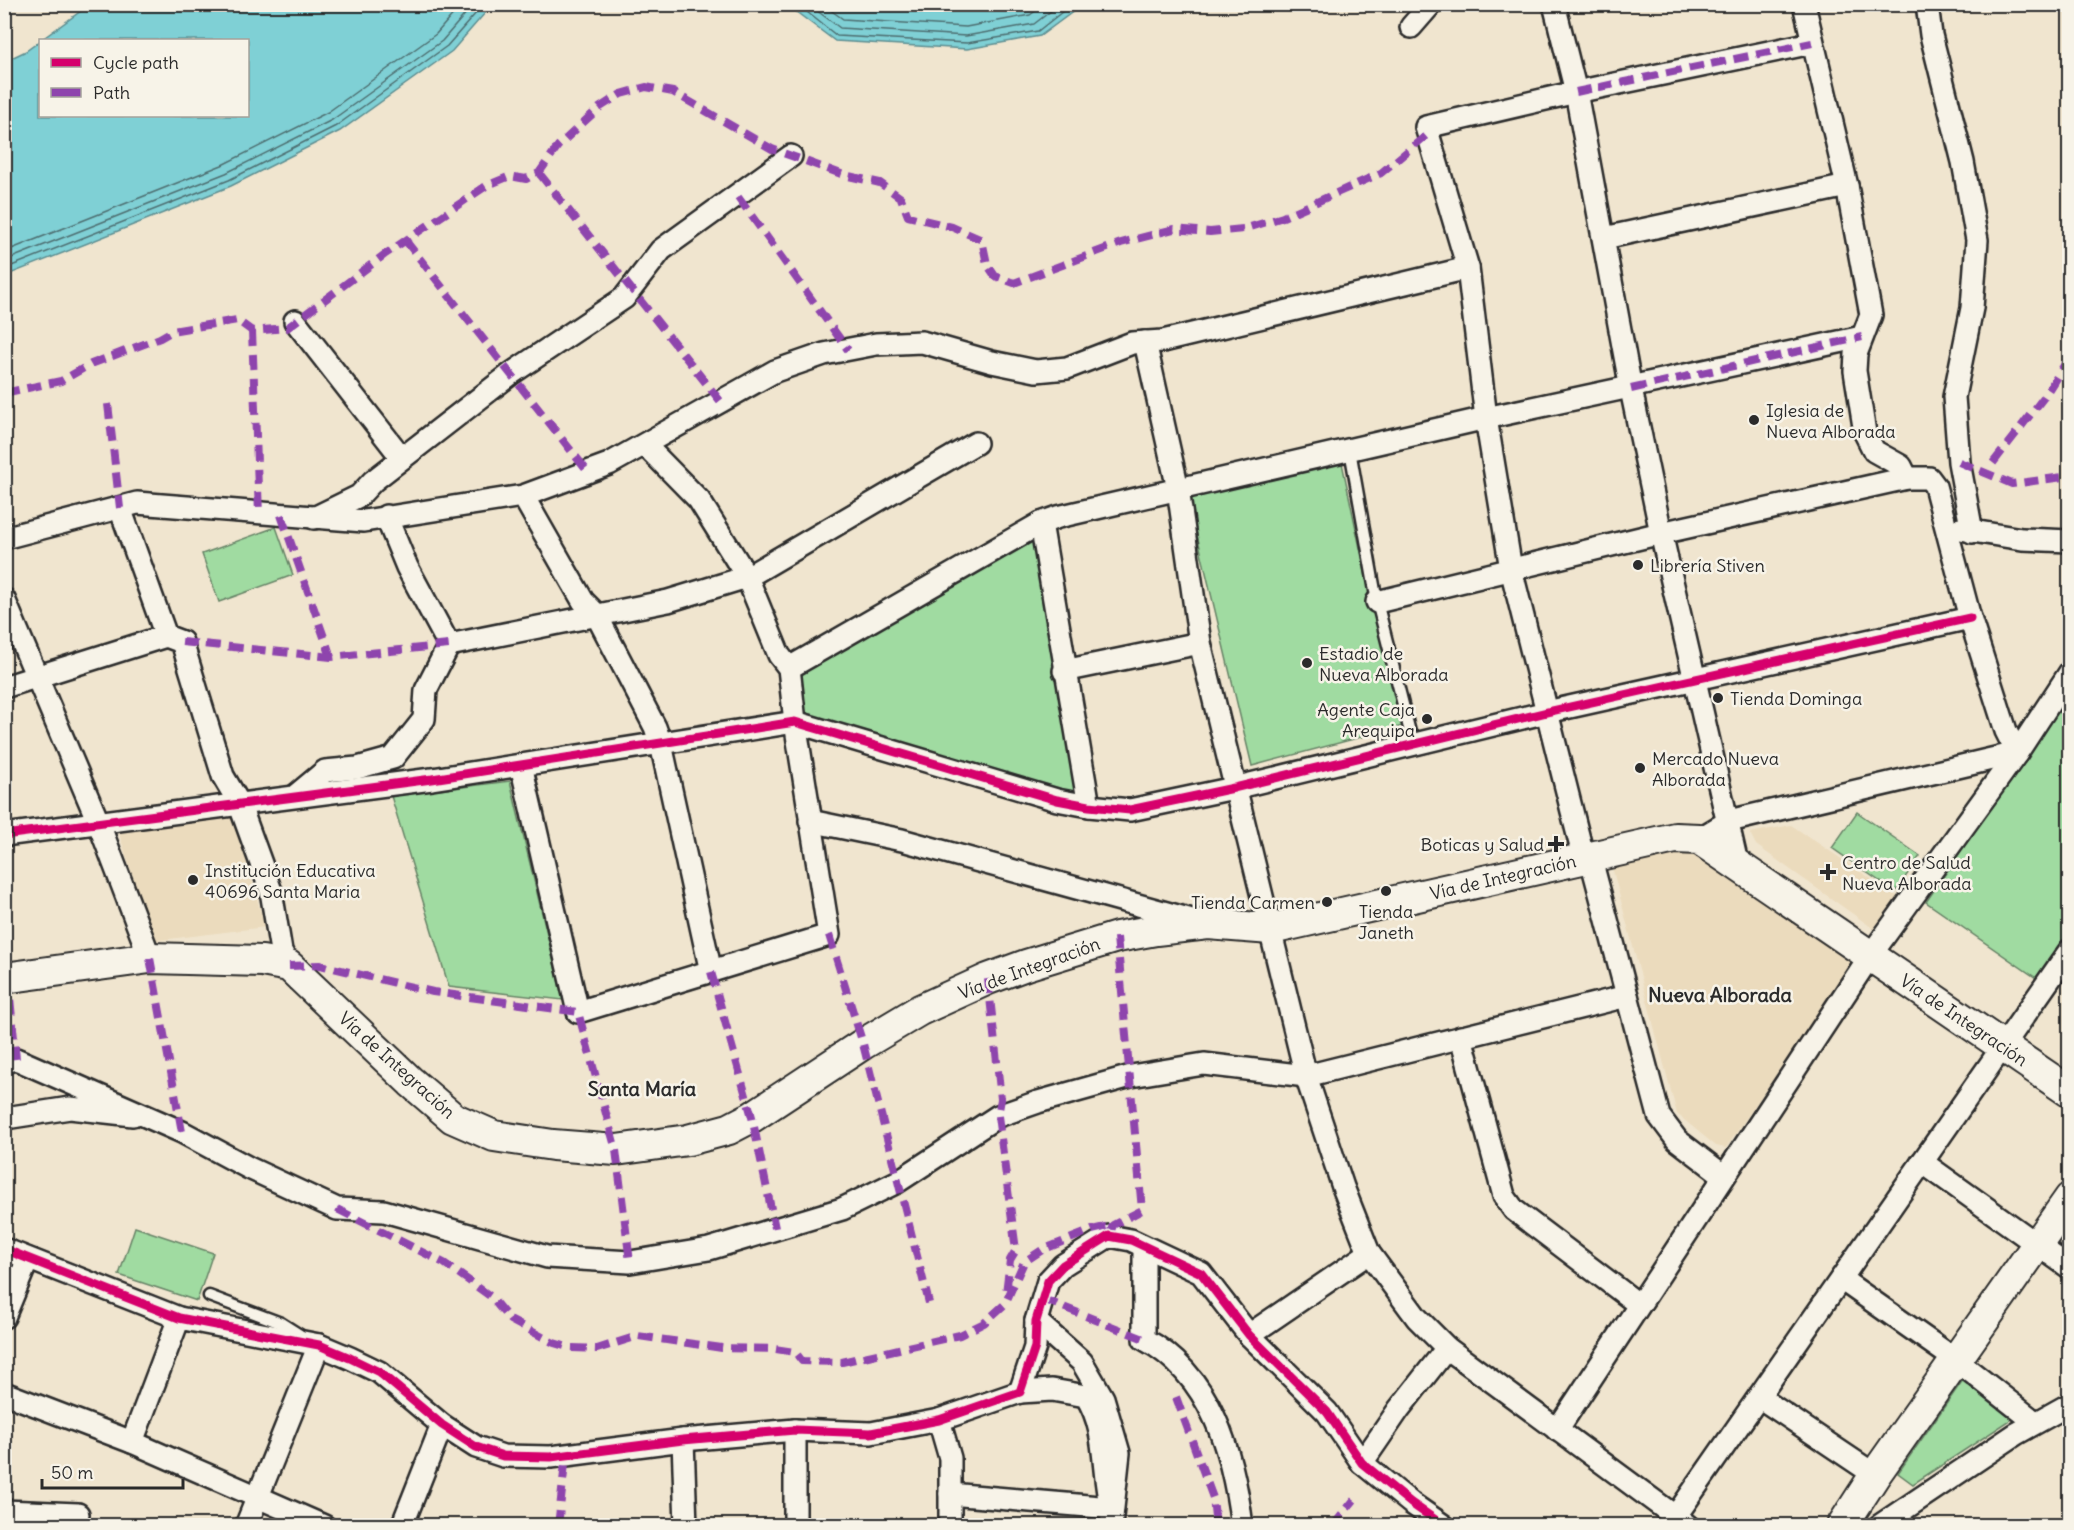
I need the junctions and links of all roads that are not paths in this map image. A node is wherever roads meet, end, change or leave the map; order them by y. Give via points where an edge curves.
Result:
1 (1431, 4) edge
2 (1554, 4) edge
3 (1804, 4) edge
4 (1927, 4) edge
5 (1411, 27) dead end
6 (1812, 43) junction
7 (1576, 92) junction
8 (791, 156) dead end
9 (1847, 186) junction
10 (1604, 238) junction
11 (1468, 268) junction
12 (295, 321) dead end
13 (1862, 337) junction
14 (1145, 342) junction
15 (1631, 389) junction
16 (1486, 418) junction
17 (976, 443) dead end
18 (645, 445) junction
19 (1350, 450) junction
20 (402, 458) junction
21 (1907, 478) junction
22 (1178, 489) junction
23 (523, 496) junction
24 (120, 508) junction
25 (386, 516) junction
26 (312, 518) junction
27 (1041, 523) junction
28 (1944, 525) junction
29 (1972, 532) junction
30 (1661, 533) junction
31 (4, 538) edge
32 (2070, 541) edge
33 (1511, 569) junction
34 (747, 577) junction
35 (4, 599) edge
36 (1377, 602) junction
37 (596, 614) junction
38 (1970, 618) junction
39 (166, 636) junction
40 (1200, 643) junction
41 (449, 645) junction
42 (789, 668) junction
43 (1064, 671) junction
44 (2070, 672) edge
45 (39, 677) junction
46 (1693, 680) junction
47 (4, 687) edge
48 (1547, 712) junction
49 (795, 722) junction
50 (661, 744) junction
51 (1413, 744) junction
52 (2018, 753) junction
53 (521, 765) junction
54 (1234, 788) junction
55 (295, 796) junction
56 (239, 803) junction
57 (1089, 807) junction
58 (810, 821) junction
59 (1729, 821) junction
60 (99, 824) junction
61 (4, 835) edge
62 (1699, 839) junction
63 (1584, 859) junction
64 (1737, 863) junction
65 (1208, 924) junction
66 (1271, 929) junction
67 (2070, 950) edge
68 (1870, 956) junction
69 (150, 958) junction
70 (289, 966) junction
71 (711, 972) junction
72 (6, 974) edge
73 (1627, 996) junction
74 (1461, 1037) junction
75 (2002, 1046) junction
76 (4, 1062) edge
77 (1306, 1076) junction
78 (2070, 1092) edge
79 (145, 1115) junction
80 (12, 1117) dead end
81 (1922, 1162) junction
82 (1723, 1175) junction
83 (2070, 1198) edge
84 (2037, 1245) junction
85 (1144, 1247) junction
86 (4, 1249) edge
87 (1369, 1253) junction
88 (28, 1259) junction
89 (2070, 1268) edge
90 (1841, 1279) junction
91 (209, 1296) dead end
92 (1638, 1304) junction
93 (4, 1317) edge
94 (179, 1318) junction
95 (1036, 1321) junction
96 (1249, 1335) junction
97 (319, 1346) junction
98 (1447, 1348) junction
99 (1956, 1360) junction
100 (1020, 1392) junction
101 (4, 1393) edge
102 (1759, 1396) junction
103 (2070, 1404) edge
104 (939, 1420) junction
105 (2035, 1422) junction
106 (442, 1425) junction
107 (795, 1430) junction
108 (1557, 1430) junction
109 (683, 1440) junction
110 (132, 1442) junction
111 (1119, 1453) junction
112 (1362, 1462) junction
113 (1875, 1475) junction
114 (950, 1494) junction
115 (258, 1497) junction
116 (4, 1511) edge
117 (78, 1514) dead end
118 (1111, 1517) edge
119 (1682, 1521) edge
120 (246, 1526) edge
121 (324, 1526) edge
122 (402, 1526) edge
123 (686, 1526) edge
124 (795, 1526) edge
125 (950, 1526) edge
126 (1125, 1526) edge
127 (1242, 1526) edge
128 (1444, 1526) edge
129 (1842, 1526) edge
130 (1879, 1526) edge

1 - 5 street
2 - 7 street
3 - 6 street
4 - 29 street via 1977,240 1972,308 1954,397 1959,462
6 - 7 street
6 - 9 street
7 - 10 street
7 - 11 street via 1425,127
8 - 20 street via 661,250 624,298 512,373
9 - 10 street
9 - 13 street via 1870,315
10 - 15 street
11 - 14 street via 1163,341
11 - 16 street
12 - 20 street
13 - 15 street
13 - 21 street via 1854,371 1865,433 1874,451 1901,466
14 - 18 street via 1132,343 1067,368 1036,371 922,342 876,344 824,354 775,371
14 - 22 street
15 - 16 street
15 - 30 street
16 - 19 street
16 - 33 street
17 - 34 street
18 - 23 street via 609,464
18 - 34 street via 699,500
19 - 22 street
19 - 36 lane
20 - 26 street via 359,495
21 - 28 street via 1929,478 1935,486
21 - 30 street
22 - 27 street
22 - 40 street
23 - 25 street
23 - 37 street via 583,601
24 - 26 street via 137,503
24 - 31 street
24 - 39 street
25 - 26 street via 364,521
25 - 41 street via 407,567
27 - 42 street
27 - 43 street
28 - 29 street
28 - 38 street
29 - 32 street
30 - 33 street
30 - 46 street
33 - 36 street
33 - 48 street
34 - 37 street via 668,601
34 - 42 street via 779,654
35 - 45 street
36 - 51 lane
37 - 41 street
37 - 50 street
38 - 46 street
38 - 52 street via 2006,731
39 - 45 street
39 - 56 street via 182,642 223,776
40 - 43 street
40 - 54 street
41 - 55 street via 426,690 424,719 393,758 357,768 325,771
42 - 49 street
43 - 57 street
44 - 52 street
45 - 47 street
45 - 60 street
46 - 48 street
46 - 59 street
48 - 51 street
48 - 63 street
49 - 50 street
49 - 57 street
49 - 58 street
50 - 53 street
50 - 71 street
51 - 54 street
52 - 59 street
52 - 68 street
53 - 55 street
53 - 71 street via 578,1012
54 - 57 street via 1130,810
54 - 66 street
55 - 56 street
56 - 60 street
56 - 70 street via 271,891 281,951
58 - 65 street via 902,840
58 - 71 street via 828,935
59 - 62 street
59 - 64 street
60 - 61 street
60 - 69 street
62 - 63 main road, Vía de Integración via 1675,838
62 - 64 main road, Vía de Integración
63 - 66 main road, Vía de Integración
63 - 73 street via 1593,867
64 - 68 main road, Vía de Integración
65 - 66 main road, Vía de Integración
65 - 70 main road, Vía de Integración via 1117,937 988,979 920,1010 729,1129 688,1140 616,1150 494,1136 462,1123 411,1082
66 - 77 street
67 - 75 street
68 - 75 main road, Vía de Integración
68 - 82 street
69 - 70 main road via 262,961
69 - 72 main road
73 - 74 street
73 - 82 street via 1659,1116 1677,1140
74 - 77 street
74 - 92 street via 1504,1197 1529,1222
75 - 78 main road, Vía de Integración
75 - 81 street
76 - 79 street via 16,1059
77 - 79 street via 1204,1064 1131,1076 998,1116 897,1182 842,1209 709,1250 630,1262 547,1257 384,1211 337,1209
77 - 87 street
79 - 80 street via 70,1108
81 - 84 street
81 - 90 street
82 - 92 street
83 - 84 main road
84 - 89 street
84 - 99 main road
85 - 95 street via 1109,1236 1087,1248 1048,1281
85 - 96 street via 1201,1273
85 - 127 street via 1144,1339 1178,1363 1221,1429 1237,1488
86 - 88 street
87 - 96 street
87 - 98 street via 1417,1318
88 - 93 street
88 - 94 street
90 - 99 street
90 - 102 street
91 - 97 lane via 280,1323
92 - 108 street
94 - 97 street
94 - 110 street
95 - 100 street via 1035,1347
95 - 111 street via 1082,1362 1103,1398
96 - 112 street via 1327,1412
97 - 106 street via 379,1372
97 - 115 street
98 - 108 street
98 - 112 street
99 - 105 street
99 - 113 main road
100 - 104 street
100 - 118 street via 1052,1390 1086,1396 1094,1409 1104,1445
101 - 110 street
102 - 113 street
102 - 119 street
103 - 105 street
104 - 107 street via 871,1433
104 - 114 street via 950,1458
105 - 130 street
106 - 109 street via 476,1447 503,1456 534,1458
106 - 122 street
107 - 109 street
107 - 124 street
108 - 119 street
109 - 123 street
110 - 115 street
111 - 118 street
111 - 126 street via 1127,1474
112 - 128 street
113 - 129 main road
114 - 118 street
114 - 125 street
115 - 120 street
115 - 121 street
116 - 117 street

